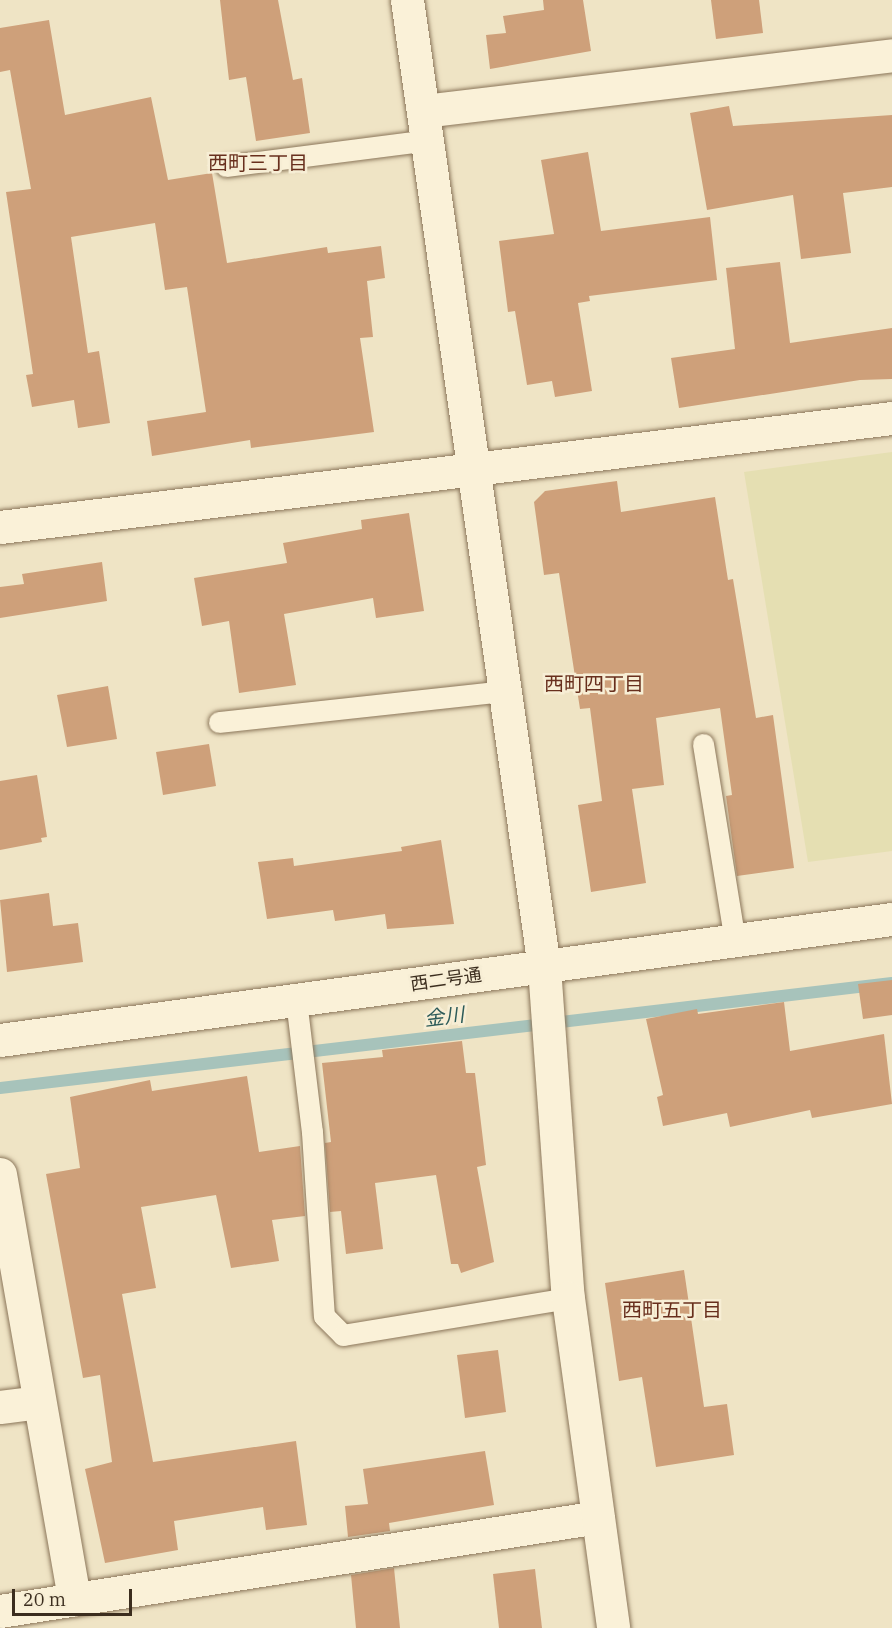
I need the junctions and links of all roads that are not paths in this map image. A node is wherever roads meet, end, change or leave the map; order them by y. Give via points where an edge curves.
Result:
1 (407, 0) edge
2 (892, 55) edge
3 (426, 126) junction
4 (226, 166) dead end
5 (892, 418) edge
6 (472, 467) junction
7 (0, 527) edge
8 (504, 691) junction
9 (219, 722) dead end
10 (703, 744) dead end
11 (892, 919) edge
12 (735, 941) junction
13 (544, 967) junction
14 (296, 1000) junction
15 (0, 1040) edge
16 (0, 1174) edge
17 (568, 1298) junction
18 (39, 1402) junction
19 (0, 1407) edge
20 (598, 1517) junction
21 (74, 1600) junction
22 (0, 1611) edge
23 (613, 1628) edge

1 - 3 street
2 - 3 street
3 - 4 lane
3 - 6 street
5 - 6 street
6 - 7 street
6 - 8 street
8 - 9 lane
8 - 13 street
10 - 12 lane
11 - 12 street, 西二号通
12 - 13 street, 西二号通
13 - 14 street, 西二号通
13 - 17 street
14 - 15 street, 西二号通
14 - 17 lane via 312,1132 324,1316 343,1335
16 - 18 street
17 - 20 street
18 - 19 street
18 - 21 street
20 - 21 street
20 - 23 street
21 - 22 street

